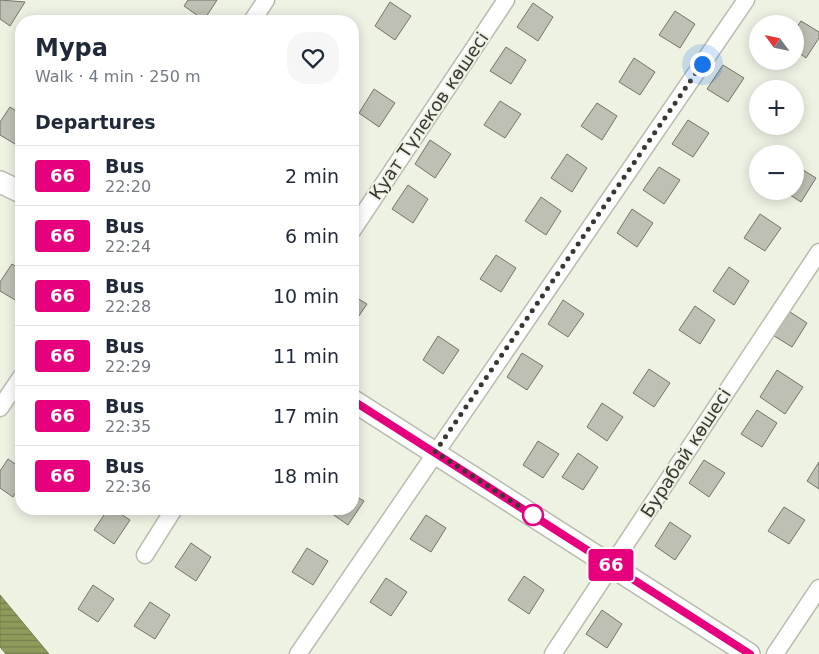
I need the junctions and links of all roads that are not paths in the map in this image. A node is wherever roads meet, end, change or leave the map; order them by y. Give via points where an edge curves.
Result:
1 (266, 0) edge
2 (506, 0) edge
3 (746, 0) edge
4 (256, 15) edge
5 (0, 182) edge
6 (15, 189) edge
7 (359, 220) edge
8 (819, 252) edge
9 (15, 385) edge
10 (359, 404) edge
11 (0, 408) edge
12 (435, 452) junction
13 (170, 515) edge
14 (145, 556) dead end
15 (612, 565) junction
16 (819, 588) edge
17 (298, 654) edge
18 (552, 654) edge
19 (750, 654) edge
20 (775, 654) edge

1 - 4 street
2 - 7 street, Қуат Түлеков көшесі
3 - 12 street
5 - 6 main road
8 - 15 street, Бурабай көшесi
9 - 11 street
10 - 12 main road
12 - 15 main road
12 - 17 street
13 - 14 street
15 - 18 street, Бурабай көшесi
15 - 19 main road
16 - 20 street

